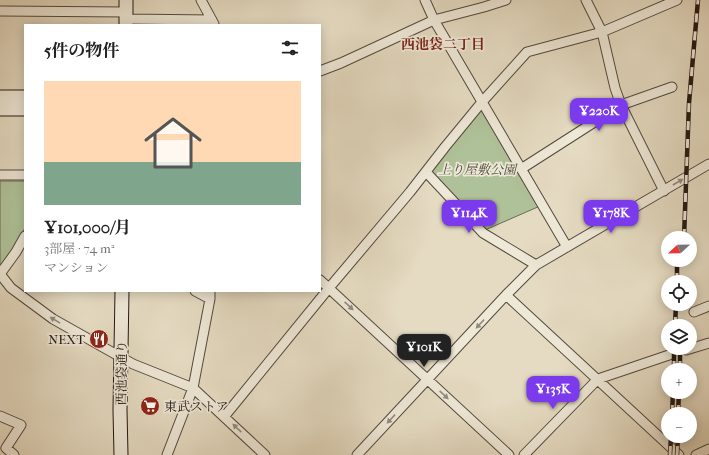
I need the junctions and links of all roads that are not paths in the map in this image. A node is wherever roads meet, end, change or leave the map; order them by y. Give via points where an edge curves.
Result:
1 (201, 0) edge
2 (425, 0) edge
3 (506, 0) edge
4 (586, 0) edge
5 (677, 0) edge
6 (0, 11) edge
7 (126, 14) edge
8 (434, 20) junction
9 (213, 22) edge
10 (602, 32) junction
11 (321, 71) edge
12 (672, 87) dead end
13 (0, 97) edge
14 (24, 97) edge
15 (482, 102) junction
16 (621, 105) junction
17 (0, 109) edge
18 (24, 110) edge
19 (709, 164) edge
20 (521, 169) junction
21 (426, 172) junction
22 (0, 175) edge
23 (24, 175) edge
24 (664, 191) junction
25 (24, 238) edge
26 (567, 247) junction
27 (536, 265) junction
28 (0, 274) edge
29 (321, 281) edge
30 (329, 288) junction
31 (122, 292) edge
32 (199, 292) edge
33 (210, 295) edge
34 (506, 295) junction
35 (709, 306) edge
36 (694, 312) dead end
37 (709, 343) edge
38 (697, 347) edge
39 (669, 355) dead end
40 (121, 357) junction
41 (427, 379) junction
42 (597, 380) junction
43 (193, 388) junction
44 (0, 416) edge
45 (224, 417) junction
46 (709, 450) edge
47 (14, 455) edge
48 (121, 455) edge
49 (167, 455) edge
50 (265, 455) edge
51 (357, 455) edge
52 (509, 455) edge
53 (524, 455) edge
54 (679, 455) edge
55 (696, 455) edge

1 - 9 street
2 - 8 street
3 - 8 street
4 - 10 street
5 - 10 street
6 - 7 street
7 - 9 street
8 - 11 street
8 - 15 street
10 - 15 street via 527,52
10 - 16 street
12 - 16 street
13 - 14 main road
15 - 20 street
15 - 21 street
16 - 20 street
16 - 24 street
17 - 18 main road
24 -> 19 street
20 - 26 street
21 - 27 street via 483,233
21 - 30 street
22 - 23 street
24 - 26 street
25 - 28 street
26 - 27 street
27 - 34 street
40 -> 28 street via 44,313 11,288
29 - 30 street
30 -> 41 street
30 - 45 street
31 - 40 main road, 西池袋通り
32 - 33 street
33 - 43 street
34 -> 41 street
34 - 42 street
35 - 36 street
37 - 38 street
39 - 42 street
40 - 43 street
40 - 48 main road, 西池袋通り
41 -> 51 street
41 -> 52 street
42 - 53 street
42 - 54 street
43 - 45 street
43 - 49 street
44 - 47 street via 21,425 6,448
50 -> 45 street
46 - 55 street

